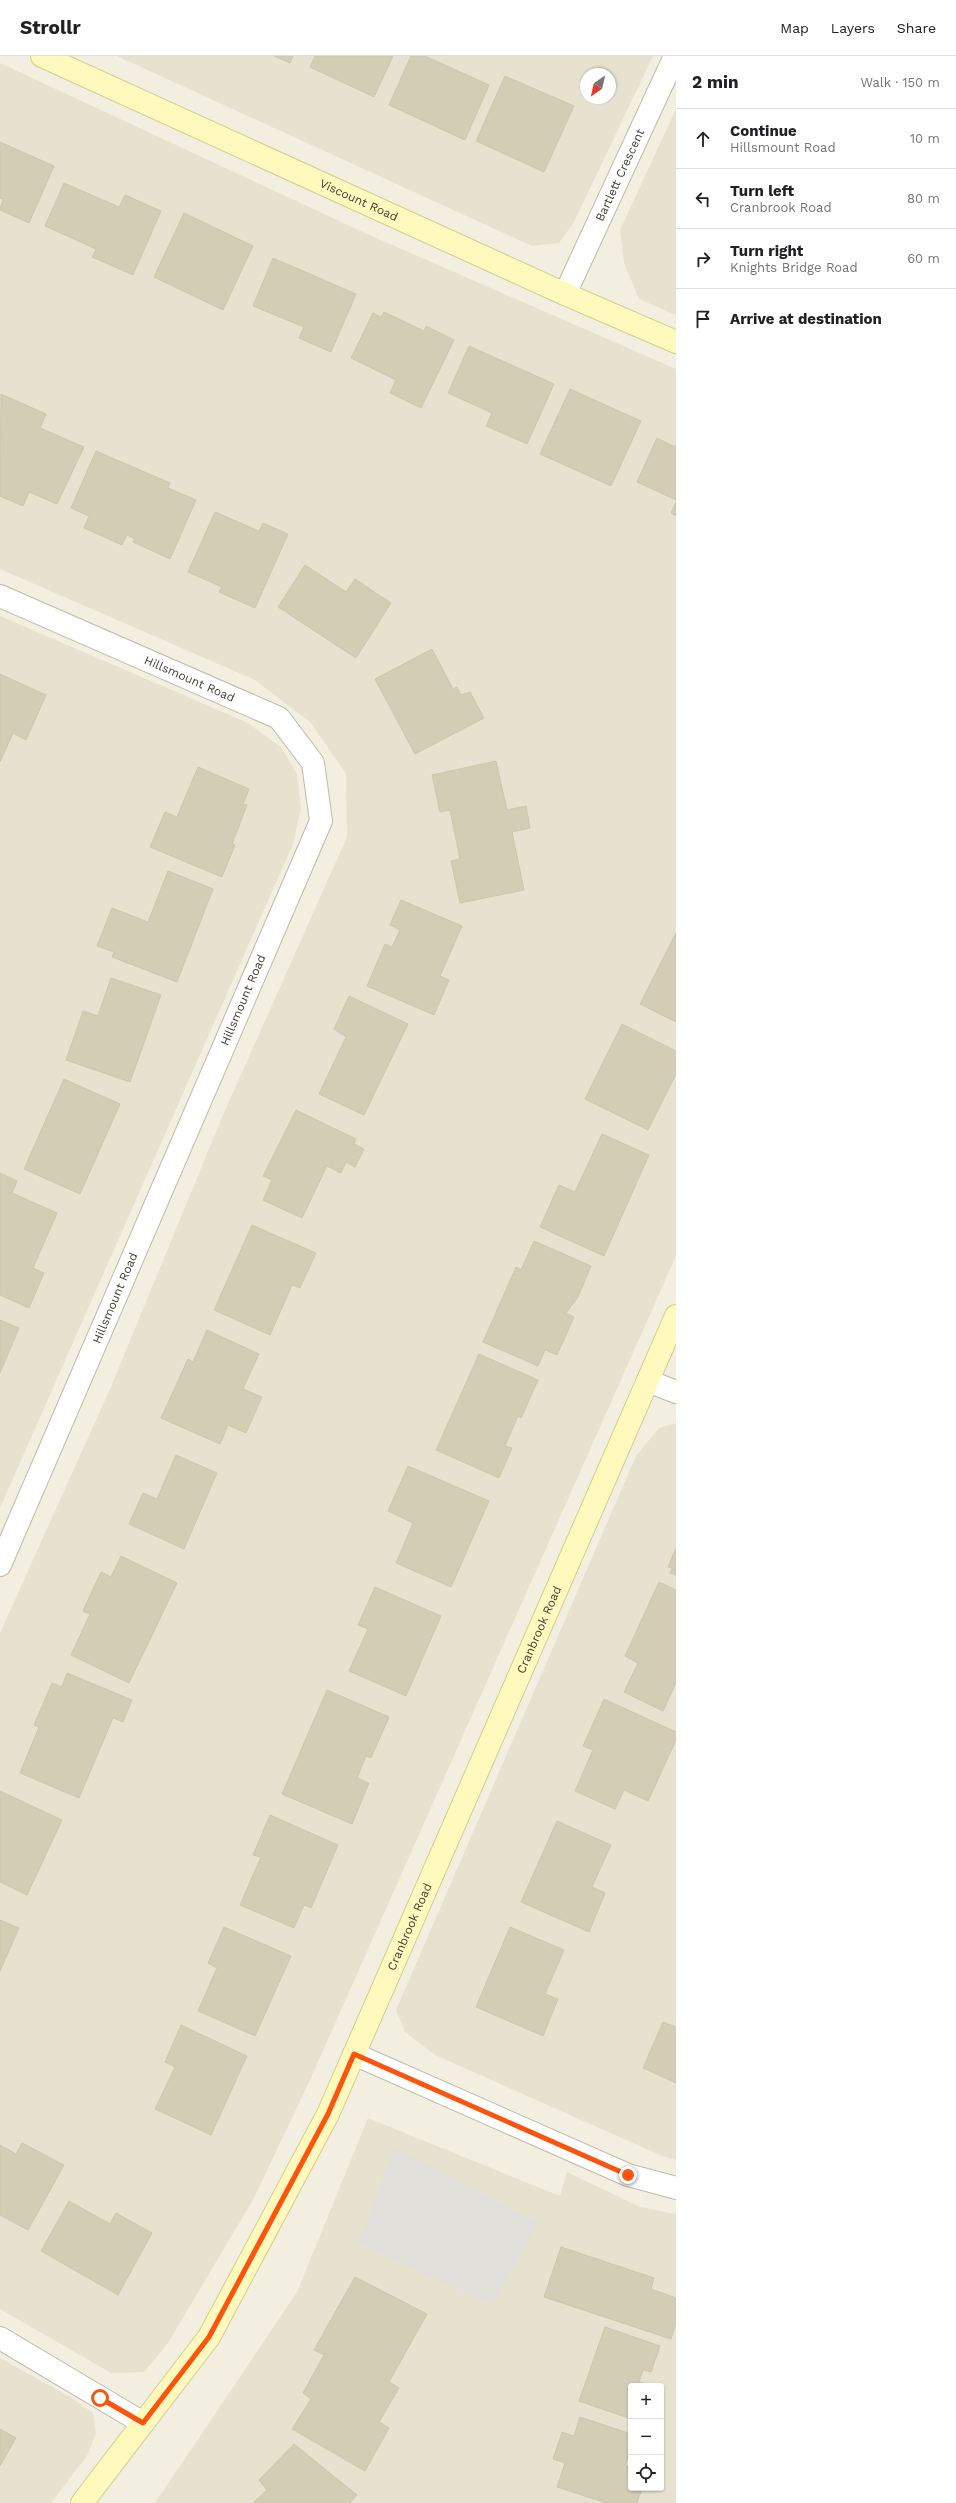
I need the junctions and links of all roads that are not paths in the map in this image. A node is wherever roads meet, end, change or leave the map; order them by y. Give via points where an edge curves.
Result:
1 (42, 56) edge
2 (675, 56) edge
3 (565, 294) junction
4 (676, 342) edge
5 (0, 596) edge
6 (676, 1316) edge
7 (648, 1381) junction
8 (676, 1392) edge
9 (0, 1565) edge
10 (354, 2054) junction
11 (676, 2188) edge
12 (0, 2338) edge
13 (143, 2423) junction
14 (82, 2503) edge

1 - 3 street, Viscount Road
2 - 3 street, Bartlett Crescent
3 - 4 street, Viscount Road
5 - 9 street, Hillsmount Road via 279,718 313,764 320,821
6 - 7 street, Cranbrook Road
7 - 8 street
7 - 10 street, Cranbrook Road
10 - 11 street via 628,2175
10 - 13 street, Cranbrook Road via 328,2114 209,2337
12 - 13 street
13 - 14 street, Cranbrook Road

